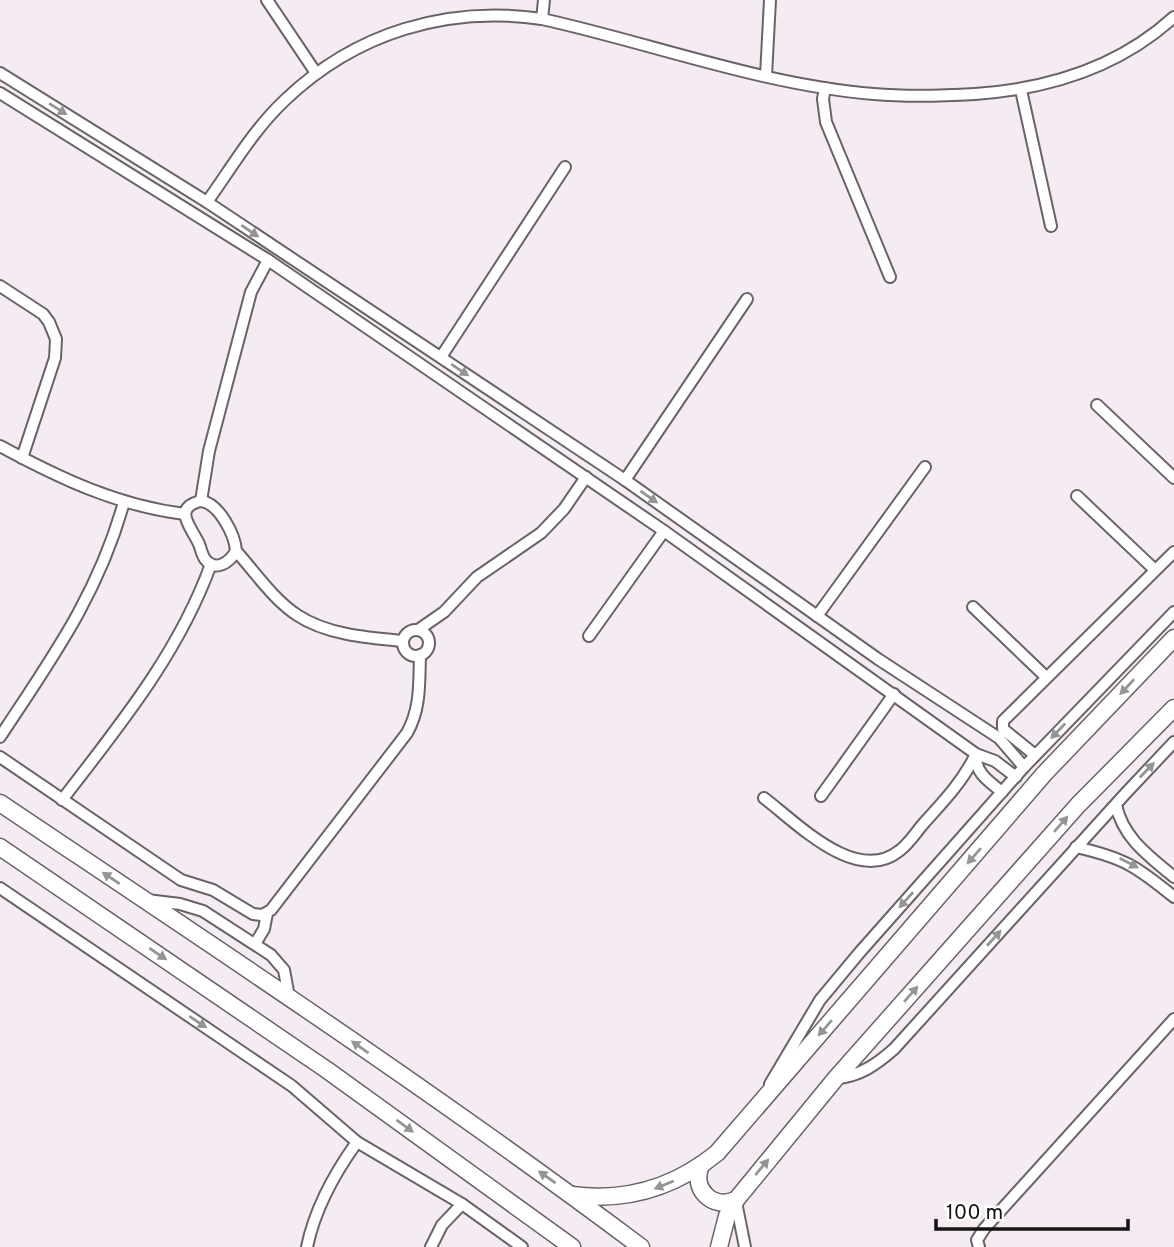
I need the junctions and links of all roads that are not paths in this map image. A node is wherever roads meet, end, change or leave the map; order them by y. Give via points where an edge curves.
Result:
1 (267, 0) edge
2 (544, 0) edge
3 (770, 0) edge
4 (1174, 17) edge
5 (542, 19) junction
6 (0, 73) edge
7 (316, 73) junction
8 (766, 76) junction
9 (825, 88) junction
10 (1021, 90) junction
11 (0, 93) edge
12 (565, 167) dead end
13 (207, 202) junction
14 (1051, 226) dead end
15 (268, 260) junction
16 (890, 277) dead end
17 (0, 286) edge
18 (747, 299) dead end
19 (441, 357) junction
20 (1097, 405) dead end
21 (0, 446) edge
22 (22, 458) junction
23 (925, 467) dead end
24 (586, 477) junction
25 (1174, 478) edge
26 (625, 480) junction
27 (1077, 496) dead end
28 (201, 501) junction
29 (124, 502) junction
30 (185, 514) junction
31 (664, 531) junction
32 (236, 551) junction
33 (1174, 551) edge
34 (211, 564) junction
35 (1155, 570) junction
36 (973, 607) dead end
37 (444, 612) junction
38 (1174, 612) edge
39 (817, 616) junction
40 (418, 630) junction
41 (589, 636) dead end
42 (1174, 638) edge
43 (403, 641) junction
44 (429, 644) junction
45 (1133, 654) junction
46 (420, 655) junction
47 (1146, 667) junction
48 (1046, 677) junction
49 (894, 694) junction
50 (1174, 708) edge
51 (0, 737) edge
52 (1174, 743) edge
53 (976, 754) junction
54 (1035, 755) junction
55 (0, 757) edge
56 (1024, 767) junction
57 (1016, 777) junction
58 (1002, 792) junction
59 (821, 796) dead end
60 (764, 798) dead end
61 (61, 800) junction
62 (0, 803) edge
63 (1116, 805) junction
64 (0, 847) edge
65 (1076, 847) junction
66 (1174, 877) edge
67 (1, 889) edge
68 (1174, 897) edge
69 (144, 899) junction
70 (267, 913) junction
71 (253, 914) junction
72 (239, 934) junction
73 (255, 944) junction
74 (289, 997) junction
75 (1174, 1019) edge
76 (836, 1079) junction
77 (758, 1106) junction
78 (357, 1142) junction
79 (701, 1165) junction
80 (572, 1195) junction
81 (736, 1200) junction
82 (462, 1204) junction
83 (307, 1247) edge
84 (431, 1247) edge
85 (522, 1247) edge
86 (572, 1247) edge
87 (641, 1247) edge
88 (719, 1247) edge
89 (745, 1247) edge
90 (979, 1247) edge

1 - 7 street
2 - 5 street
3 - 8 street
4 - 10 street via 1156,34 1110,62
5 - 7 street via 472,15 430,21 352,50
5 - 8 street
6 -> 13 street
7 - 13 street via 256,133
8 - 9 street
9 - 10 street via 929,97
9 - 16 street via 826,121
10 - 14 street
11 - 15 street
12 - 19 street
13 -> 19 street
15 - 24 street
15 - 28 street via 251,292 209,451
17 - 22 street via 43,314 56,339 55,358
18 - 26 street
19 -> 26 street
20 - 25 street
21 - 22 street
22 - 29 street
23 - 39 street
24 - 31 street
24 - 37 street via 541,533 477,577
26 -> 39 street
27 - 35 street
28 - 30 street
28 - 32 street via 216,507
29 - 30 street
29 - 51 street via 109,551 81,611
30 - 34 street via 203,558
31 - 41 street
31 - 49 street
32 - 34 street via 224,564
32 - 43 street via 286,606 307,620 343,632
33 - 35 street
34 - 61 street via 195,605 159,669
35 - 48 street
36 - 48 street
37 - 40 street
37 - 44 street
38 - 45 street
39 - 56 street via 999,738
40 - 43 street
40 - 44 street
42 - 47 main road
43 - 46 street via 406,651
44 - 46 street
45 - 47 main road
45 -> 54 street
46 - 70 street via 419,699 407,733
47 -> 77 main road via 1044,774
48 - 54 street via 1002,724
49 - 53 street
49 - 59 street
76 -> 50 main road via 1079,805
63 -> 52 street
53 - 57 street
53 - 58 street via 980,773
53 - 60 street via 960,783 901,850 880,860 844,857
54 - 56 street
55 - 61 street
56 - 57 street
57 - 58 street
58 -> 77 street via 820,1000
61 - 71 street via 181,880 220,894
69 -> 62 main road
63 - 65 street
63 - 66 street via 1124,830
64 -> 86 main road via 327,1070
65 -> 68 street via 1123,859
76 -> 65 street via 857,1074 894,1049
67 -> 78 street via 292,1086
69 - 72 street via 203,911
69 - 74 main road
70 - 71 street
70 - 73 street
71 - 72 street
72 - 73 street
73 - 74 street via 280,963
80 -> 74 main road
75 - 90 street via 984,1229 977,1240
81 -> 76 main road
77 - 79 main road
78 - 82 street
78 - 83 street via 330,1183
79 -> 80 main road via 668,1185 630,1196
79 - 81 main road via 698,1179 706,1198 718,1203
80 - 87 main road
81 - 88 main road
81 - 89 street
82 - 84 street via 442,1225
82 - 85 street

